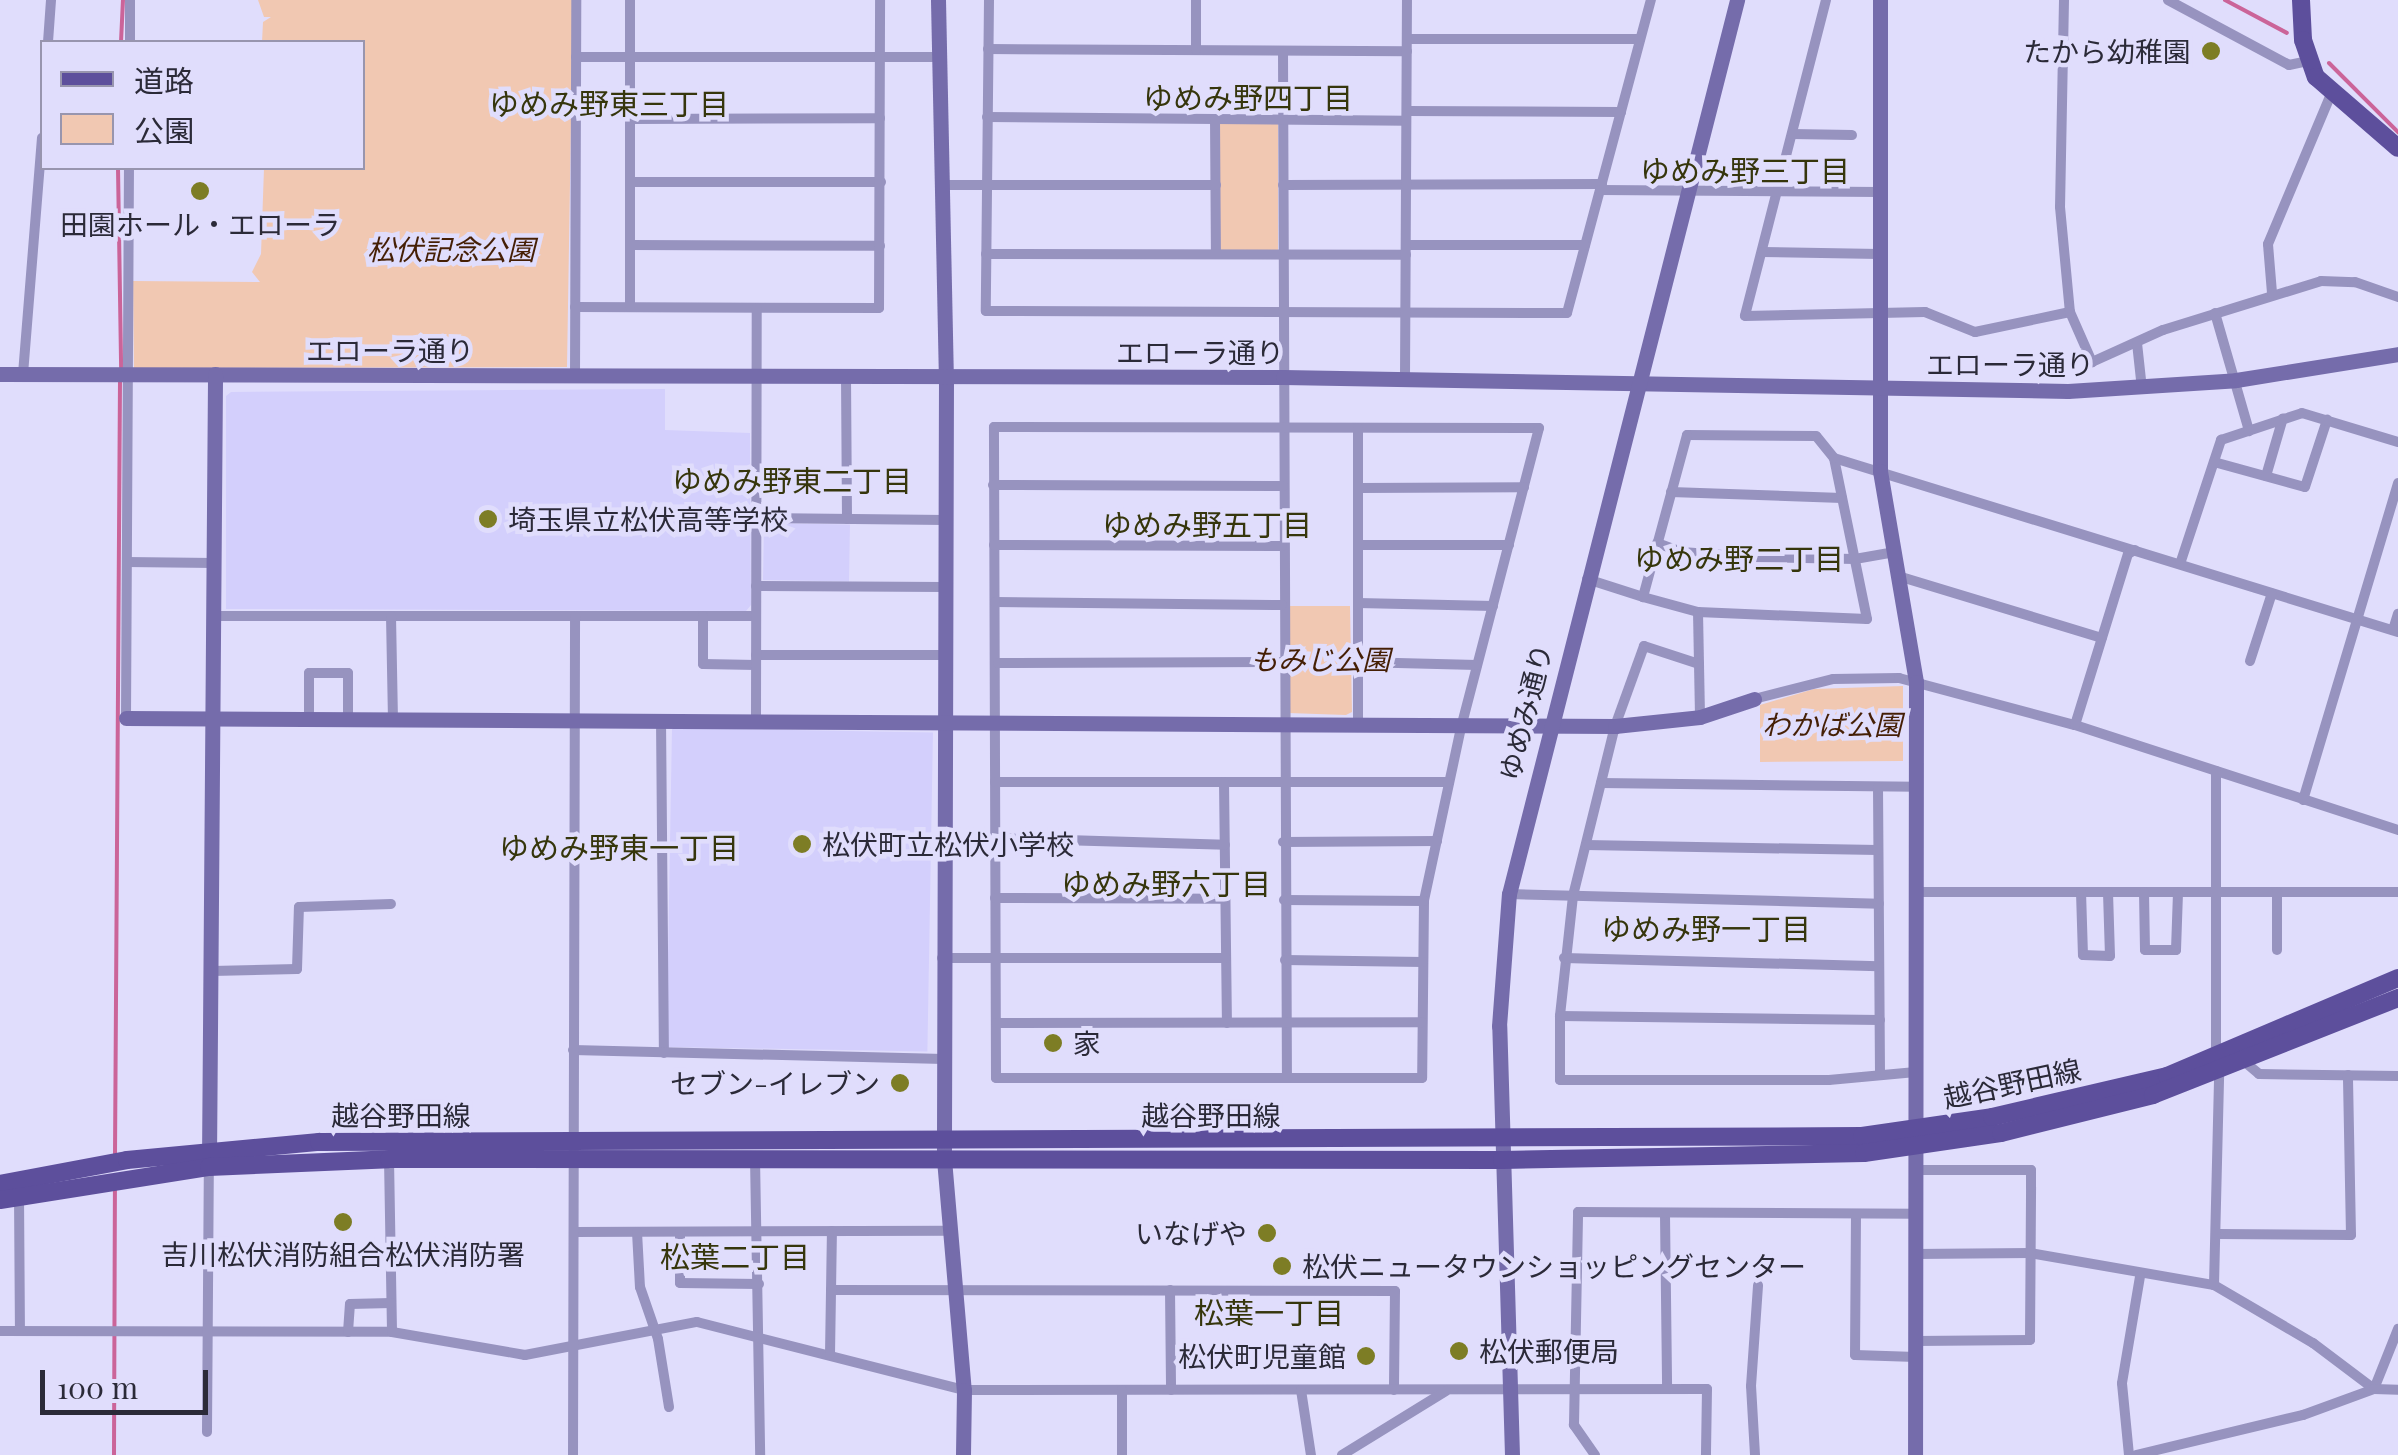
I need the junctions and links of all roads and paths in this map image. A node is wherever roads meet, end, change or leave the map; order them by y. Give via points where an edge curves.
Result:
1 (51, 0) edge
2 (130, 0) edge
3 (576, 0) edge
4 (630, 0) edge
5 (880, 0) edge
6 (938, 0) edge
7 (988, 0) edge
8 (1196, 0) edge
9 (1407, 0) edge
10 (1651, 0) edge
11 (1737, 0) edge
12 (1826, 0) edge
13 (1880, 0) edge
14 (2064, 0) edge
15 (2168, 0) edge
16 (2301, 0) edge
17 (1407, 39) junction
18 (1640, 39) junction
19 (48, 40) edge
20 (130, 40) edge
21 (988, 49) junction
22 (1196, 50) junction
23 (1283, 51) junction
24 (1407, 52) junction
25 (630, 56) junction
26 (880, 56) junction
27 (576, 57) junction
28 (939, 57) junction
29 (2308, 60) junction
30 (2330, 94) junction
31 (1621, 112) junction
32 (1406, 116) junction
33 (988, 117) junction
34 (880, 118) junction
35 (630, 119) junction
36 (1215, 119) junction
37 (1283, 120) junction
38 (1792, 134) junction
39 (1852, 135) dead end
40 (2398, 148) edge
41 (40, 163) edge
42 (129, 170) edge
43 (630, 182) junction
44 (880, 182) junction
45 (1406, 183) junction
46 (942, 185) junction
47 (987, 185) junction
48 (1216, 185) junction
49 (1283, 185) junction
50 (1601, 187) junction
51 (1688, 192) junction
52 (1776, 192) junction
53 (1880, 192) junction
54 (1585, 245) junction
55 (630, 246) junction
56 (880, 246) junction
57 (1406, 250) junction
58 (1762, 252) junction
59 (986, 254) junction
60 (1216, 254) junction
61 (1283, 254) junction
62 (1880, 254) junction
63 (2272, 294) junction
64 (2398, 297) edge
65 (575, 307) junction
66 (630, 307) junction
67 (757, 308) junction
68 (1283, 312) junction
69 (1405, 312) junction
70 (2070, 312) junction
71 (2216, 313) junction
72 (1879, 314) junction
73 (2137, 342) junction
74 (2398, 354) edge
75 (0, 374) edge
76 (23, 374) junction
77 (128, 374) junction
78 (215, 374) junction
79 (575, 375) junction
80 (757, 376) junction
81 (846, 376) junction
82 (946, 377) junction
83 (1283, 377) junction
84 (1405, 378) junction
85 (2236, 380) junction
86 (1636, 383) junction
87 (1879, 388) junction
88 (2142, 388) junction
89 (2283, 418) junction
90 (2327, 420) junction
91 (1283, 428) junction
92 (1358, 428) junction
93 (2249, 430) junction
94 (2398, 442) edge
95 (1834, 458) junction
96 (2214, 462) junction
97 (1880, 471) junction
98 (2266, 476) junction
99 (2398, 483) edge
100 (994, 485) junction
101 (1282, 486) junction
102 (1524, 487) junction
103 (1358, 488) junction
104 (1671, 492) junction
105 (1842, 498) junction
106 (756, 518) junction
107 (847, 519) junction
108 (945, 520) junction
109 (1658, 543) junction
110 (994, 545) junction
111 (1358, 545) junction
112 (1282, 546) junction
113 (1508, 546) junction
114 (2136, 550) junction
115 (1894, 552) junction
116 (1855, 559) junction
117 (127, 562) junction
118 (214, 563) junction
119 (2180, 564) junction
120 (1898, 576) junction
121 (1586, 579) junction
122 (756, 586) junction
123 (944, 587) junction
124 (2272, 593) junction
125 (1642, 596) junction
126 (995, 602) junction
127 (1358, 603) junction
128 (1282, 604) junction
129 (1493, 606) junction
130 (1698, 612) junction
131 (2398, 614) edge
132 (214, 616) junction
133 (391, 616) junction
134 (576, 616) junction
135 (702, 616) junction
136 (756, 616) junction
137 (2357, 620) junction
138 (2396, 631) edge
139 (2102, 638) junction
140 (944, 655) junction
141 (756, 660) junction
142 (1282, 662) junction
143 (1358, 662) junction
144 (2250, 662) dead end
145 (998, 663) junction
146 (1477, 664) junction
147 (1699, 664) junction
148 (1916, 682) junction
149 (1754, 699) joint
150 (1700, 717) junction
151 (126, 718) joint
152 (215, 719) junction
153 (309, 719) junction
154 (348, 719) junction
155 (393, 719) junction
156 (576, 719) junction
157 (662, 719) junction
158 (756, 719) junction
159 (945, 721) junction
160 (995, 722) junction
161 (1358, 722) junction
162 (1282, 723) junction
163 (1462, 723) junction
164 (1548, 724) junction
165 (2075, 725) junction
166 (1616, 726) junction
167 (2216, 771) junction
168 (995, 782) junction
169 (1224, 782) junction
170 (1282, 782) junction
171 (1449, 782) junction
172 (1601, 783) junction
173 (1878, 787) junction
174 (1916, 788) junction
175 (2304, 800) junction
176 (2398, 830) edge
177 (995, 838) junction
178 (1437, 841) junction
179 (1283, 842) junction
180 (1224, 845) junction
181 (1586, 846) junction
182 (1878, 850) junction
183 (1916, 892) junction
184 (2081, 892) junction
185 (2108, 892) junction
186 (2144, 892) junction
187 (2178, 892) junction
188 (2216, 892) junction
189 (2277, 892) junction
190 (2398, 892) edge
191 (1509, 894) junction
192 (1573, 896) junction
193 (996, 898) junction
194 (1225, 899) junction
195 (1284, 900) junction
196 (1424, 901) junction
197 (391, 904) dead end
198 (1879, 904) junction
199 (2277, 950) dead end
200 (942, 958) junction
201 (996, 958) junction
202 (1226, 958) junction
203 (1564, 958) junction
204 (1285, 960) junction
205 (1423, 962) junction
206 (1880, 966) junction
207 (212, 971) junction
208 (2398, 978) edge
209 (2398, 998) edge
210 (1560, 1016) junction
211 (1880, 1020) junction
212 (1227, 1022) junction
213 (1286, 1022) junction
214 (1422, 1022) junction
215 (996, 1023) junction
216 (573, 1050) junction
217 (664, 1053) junction
218 (944, 1059) junction
219 (2246, 1063) junction
220 (2218, 1066) junction
221 (1916, 1072) junction
222 (1880, 1075) junction
223 (2348, 1075) junction
224 (2398, 1076) edge
225 (1287, 1078) junction
226 (1916, 1138) junction
227 (573, 1150) junction
228 (944, 1150) junction
229 (1502, 1151) junction
230 (755, 1158) junction
231 (209, 1159) junction
232 (390, 1159) junction
233 (1916, 1170) junction
234 (0, 1184) edge
235 (20, 1195) junction
236 (0, 1200) edge
237 (1856, 1214) junction
238 (1916, 1214) junction
239 (1665, 1215) junction
240 (758, 1231) junction
241 (832, 1231) junction
242 (950, 1231) junction
243 (574, 1232) junction
244 (637, 1232) junction
245 (680, 1232) junction
246 (2217, 1234) junction
247 (2030, 1253) junction
248 (1916, 1254) junction
249 (2140, 1276) junction
250 (759, 1284) junction
251 (1758, 1285) dead end
252 (2214, 1285) junction
253 (831, 1290) junction
254 (1170, 1290) junction
255 (956, 1292) junction
256 (391, 1303) junction
257 (2398, 1329) edge
258 (655, 1330) junction
259 (0, 1331) edge
260 (20, 1331) junction
261 (348, 1332) junction
262 (392, 1332) junction
263 (208, 1333) junction
264 (760, 1337) junction
265 (1916, 1349) junction
266 (576, 1350) junction
267 (830, 1354) junction
268 (1667, 1386) junction
269 (1572, 1388) junction
270 (2374, 1389) junction
271 (964, 1390) junction
272 (1122, 1390) junction
273 (1171, 1390) junction
274 (1301, 1390) junction
275 (1394, 1390) junction
276 (1446, 1390) junction
277 (1510, 1390) junction
278 (2398, 1390) edge
279 (669, 1407) dead end
280 (208, 1432) dead end
281 (573, 1455) edge
282 (760, 1455) edge
283 (963, 1455) edge
284 (1122, 1455) edge
285 (1311, 1455) edge
286 (1342, 1455) edge
287 (1512, 1455) edge
288 (1595, 1455) edge
289 (1706, 1455) edge
290 (1755, 1455) edge
291 (1915, 1455) edge
292 (2132, 1455) edge

1 - 19 street
2 - 20 street
3 - 27 street
4 - 25 street
5 - 26 street
6 - 28 street
7 - 21 street
8 - 22 street
9 - 17 street
10 - 18 street
11 - 51 street, ゆめみ通り
12 - 38 street
13 - 53 street
14 - 70 street via 2060,188
15 - 29 street via 2289,65
16 - 29 main road
17 - 18 street
17 - 24 street
18 - 31 street
21 - 22 street
21 - 33 street
22 - 23 street
23 - 24 street
23 - 37 street
24 - 32 street
25 - 26 street
25 - 27 street
25 - 35 street
26 - 28 street
26 - 34 street
27 - 65 street
28 - 46 street
29 - 30 main road
30 - 40 main road
30 - 63 street via 2268,244
31 - 32 street
31 - 50 street
32 - 37 street
32 - 45 street
33 - 36 street
33 - 47 street
34 - 35 street
34 - 44 street
35 - 43 street
36 - 37 street
36 - 48 street
37 - 49 street
38 - 39 street
38 - 52 street
41 - 76 street
42 - 77 street
43 - 44 street
43 - 55 street
44 - 56 street
45 - 49 street
45 - 50 street
45 - 57 street
46 - 47 street
46 - 82 street
47 - 48 street
47 - 59 street
48 - 60 street
49 - 61 street
50 - 51 street
50 - 54 street
51 - 52 street
51 - 86 street, ゆめみ通り
52 - 53 street
52 - 58 street
53 - 62 street
54 - 57 street
54 - 69 street via 1567,313
55 - 56 street
55 - 66 street
56 - 67 street via 879,308
57 - 61 street
57 - 69 street
58 - 62 street
58 - 72 street via 1745,316
59 - 60 street
59 - 68 street via 986,311
60 - 61 street
61 - 68 street
62 - 72 street
63 - 64 street via 2321,281 2355,282
63 - 71 street
65 - 66 street
65 - 79 street
66 - 67 street
67 - 80 street
68 - 69 street
68 - 83 street
69 - 84 street
70 - 72 street via 1975,332 1925,312
70 - 73 street via 2092,362
71 - 73 street
71 - 85 street
72 - 87 street
73 - 88 street
74 - 85 street, エローラ通り
75 - 76 street, エローラ通り
76 - 77 street, エローラ通り
77 - 78 street, エローラ通り
77 - 117 street
78 - 79 street, エローラ通り
78 - 118 street
79 - 80 street, エローラ通り
80 - 81 street, エローラ通り
80 - 106 street
81 - 82 street, エローラ通り
81 - 107 street
82 - 83 street, エローラ通り
82 - 108 street
83 - 84 street, エローラ通り
83 - 91 street
84 - 86 street, エローラ通り
85 - 88 street, エローラ通り
85 - 93 street
86 - 87 street, エローラ通り
86 - 121 street, ゆめみ通り
87 - 88 street, エローラ通り
87 - 97 street
89 - 90 street via 2302,413
89 - 93 street
89 - 98 street
90 - 94 street
90 - 98 street via 2305,488
91 - 92 street
91 - 100 street via 994,427
91 - 101 street
92 - 102 street via 1539,428
92 - 103 street
93 - 96 street via 2221,440
95 - 97 street
95 - 104 street via 1816,436 1687,435
95 - 105 street
96 - 98 street
96 - 119 street
97 - 114 street
97 - 115 street
99 - 137 street
100 - 101 street
100 - 110 street
101 - 112 street
102 - 103 street
102 - 113 street
103 - 111 street
104 - 105 street
104 - 109 street
105 - 116 street
106 - 107 street
106 - 122 street
107 - 108 street
108 - 123 street
109 - 116 street via 1682,552
109 - 125 street
110 - 112 street
110 - 126 street
111 - 113 street
111 - 127 street
112 - 128 street
113 - 129 street
114 - 119 street
114 - 139 street via 2128,554
115 - 116 street
115 - 120 street
116 - 130 street via 1866,618
117 - 118 street
117 - 151 street
118 - 132 street
119 - 124 street
120 - 139 street
120 - 148 street
121 - 125 street
121 - 164 street, ゆめみ通り
122 - 123 street
122 - 136 street
123 - 140 street
124 - 137 street
124 - 144 street
125 - 130 street
126 - 128 street
126 - 145 street
127 - 129 street
127 - 143 street
128 - 142 street
129 - 146 street
130 - 147 street
131 - 138 street
132 - 133 street
132 - 152 street
133 - 134 street
133 - 155 street
134 - 135 street
134 - 156 street
135 - 136 street
135 - 141 street via 703,664
136 - 141 street
137 - 138 street
137 - 175 street
139 - 165 street
140 - 141 street
140 - 159 street
141 - 158 street
142 - 145 street
142 - 162 street
143 - 146 street
143 - 161 street
145 - 160 street
146 - 163 street
147 - 150 street
147 - 166 street via 1644,646
148 - 149 street via 1833,679
148 - 165 street
148 - 174 street
149 - 150 street
150 - 166 street
151 - 152 street
152 - 153 street
152 - 207 street
153 - 154 street
153 - 154 street via 309,673 348,673
154 - 155 street
155 - 156 street
156 - 157 street
156 - 216 street
157 - 158 street
157 - 217 street
158 - 159 street
159 - 160 street
159 - 200 street
160 - 162 street
160 - 168 street
161 - 162 street
161 - 163 street
162 - 170 street
163 - 164 street
163 - 171 street
164 - 166 street
164 - 191 street, ゆめみ通り
165 - 167 street
166 - 172 street
167 - 175 street
167 - 188 street
168 - 169 street
168 - 177 street
169 - 170 street
169 - 180 street
170 - 171 street
170 - 179 street
171 - 178 street
172 - 173 street
172 - 181 street
173 - 174 street
173 - 182 street
174 - 183 street
175 - 176 street
177 - 180 street
177 - 193 street
178 - 179 street
178 - 196 street
179 - 195 street
180 - 194 street
181 - 182 street
181 - 192 street
182 - 198 street
183 - 184 street
183 - 221 street
184 - 185 street
184 - 185 street via 2083,955 2110,956
185 - 186 street
186 - 187 street
186 - 187 street via 2145,950 2176,950
187 - 188 street
188 - 189 street
188 - 220 street
189 - 190 street
189 - 199 street
191 - 192 street
191 - 229 street, ゆめみ通り via 1500,980
192 - 198 street
192 - 203 street
193 - 194 street
193 - 201 street
194 - 202 street
195 - 196 street
195 - 204 street
196 - 205 street
197 - 207 street via 299,907 298,969
198 - 206 street
200 - 201 street
200 - 218 street
201 - 202 street
201 - 215 street
202 - 212 street
203 - 206 street
203 - 210 street
204 - 205 street
204 - 213 street
205 - 214 street
206 - 211 street
207 - 231 street
208 - 220 main road, 越谷野田線
209 - 219 main road, 越谷野田線
210 - 211 street
210 - 222 street via 1560,1080
211 - 222 street
212 - 213 street
212 - 215 street
213 - 214 street
213 - 225 street
214 - 225 street via 1422,1078
215 - 225 street via 996,1078
216 - 217 street
216 - 227 street
217 - 218 street
218 - 228 street
219 - 220 main road, 越谷野田線
219 - 223 street via 2259,1074
220 - 226 main road, 越谷野田線 via 2066,1120
220 - 246 street
221 - 222 street
221 - 226 street
223 - 224 street
223 - 246 street via 2351,1235
226 - 229 main road, 越谷野田線 via 1804,1158
226 - 233 street
227 - 228 main road, 越谷野田線
227 - 230 main road, 越谷野田線
227 - 231 main road, 越谷野田線 via 319,1142
227 - 232 main road, 越谷野田線
227 - 243 street
228 - 229 main road, 越谷野田線
228 - 230 main road, 越谷野田線
228 - 242 street
229 - 277 street, ゆめみ通り
230 - 240 street
231 - 232 main road, 越谷野田線
231 - 234 main road, 越谷野田線
231 - 235 main road, 越谷野田線
231 - 263 street
232 - 256 street
233 - 238 street
233 - 247 street via 2031,1170
235 - 236 main road, 越谷野田線
235 - 260 street
237 - 238 street
237 - 239 street
237 - 265 street via 1856,1355
238 - 248 street
239 - 268 street
239 - 269 street via 1578,1212
240 - 241 street
240 - 245 street
240 - 250 street
241 - 242 street
241 - 253 street
242 - 255 street
243 - 244 street
243 - 266 street
244 - 245 street
244 - 258 street via 640,1288
245 - 250 street via 680,1283
246 - 252 street
247 - 248 street
247 - 249 street
247 - 265 street via 2030,1340
248 - 265 street
249 - 252 street
249 - 292 street via 2122,1384
250 - 264 street
251 - 290 street via 1751,1386
252 - 270 street
253 - 255 street
253 - 267 street
254 - 255 street
254 - 273 street
254 - 275 street via 1395,1291
255 - 271 street
256 - 261 street via 350,1304
256 - 262 street
257 - 270 street
258 - 264 street via 698,1322
258 - 266 street
258 - 279 street
259 - 260 street
260 - 263 street
261 - 262 street
261 - 263 street
262 - 266 street via 525,1355
263 - 280 street
264 - 267 street
264 - 282 street
265 - 291 street
266 - 281 street
267 - 271 street
268 - 269 street
268 - 289 street via 1708,1389
269 - 277 street
269 - 288 street via 1574,1426
270 - 278 street
270 - 292 street via 2303,1415
271 - 272 street
271 - 283 street
272 - 273 street
272 - 284 street
273 - 274 street
274 - 275 street
274 - 285 street
275 - 276 street
276 - 277 street
276 - 286 street
277 - 287 street, ゆめみ通り

